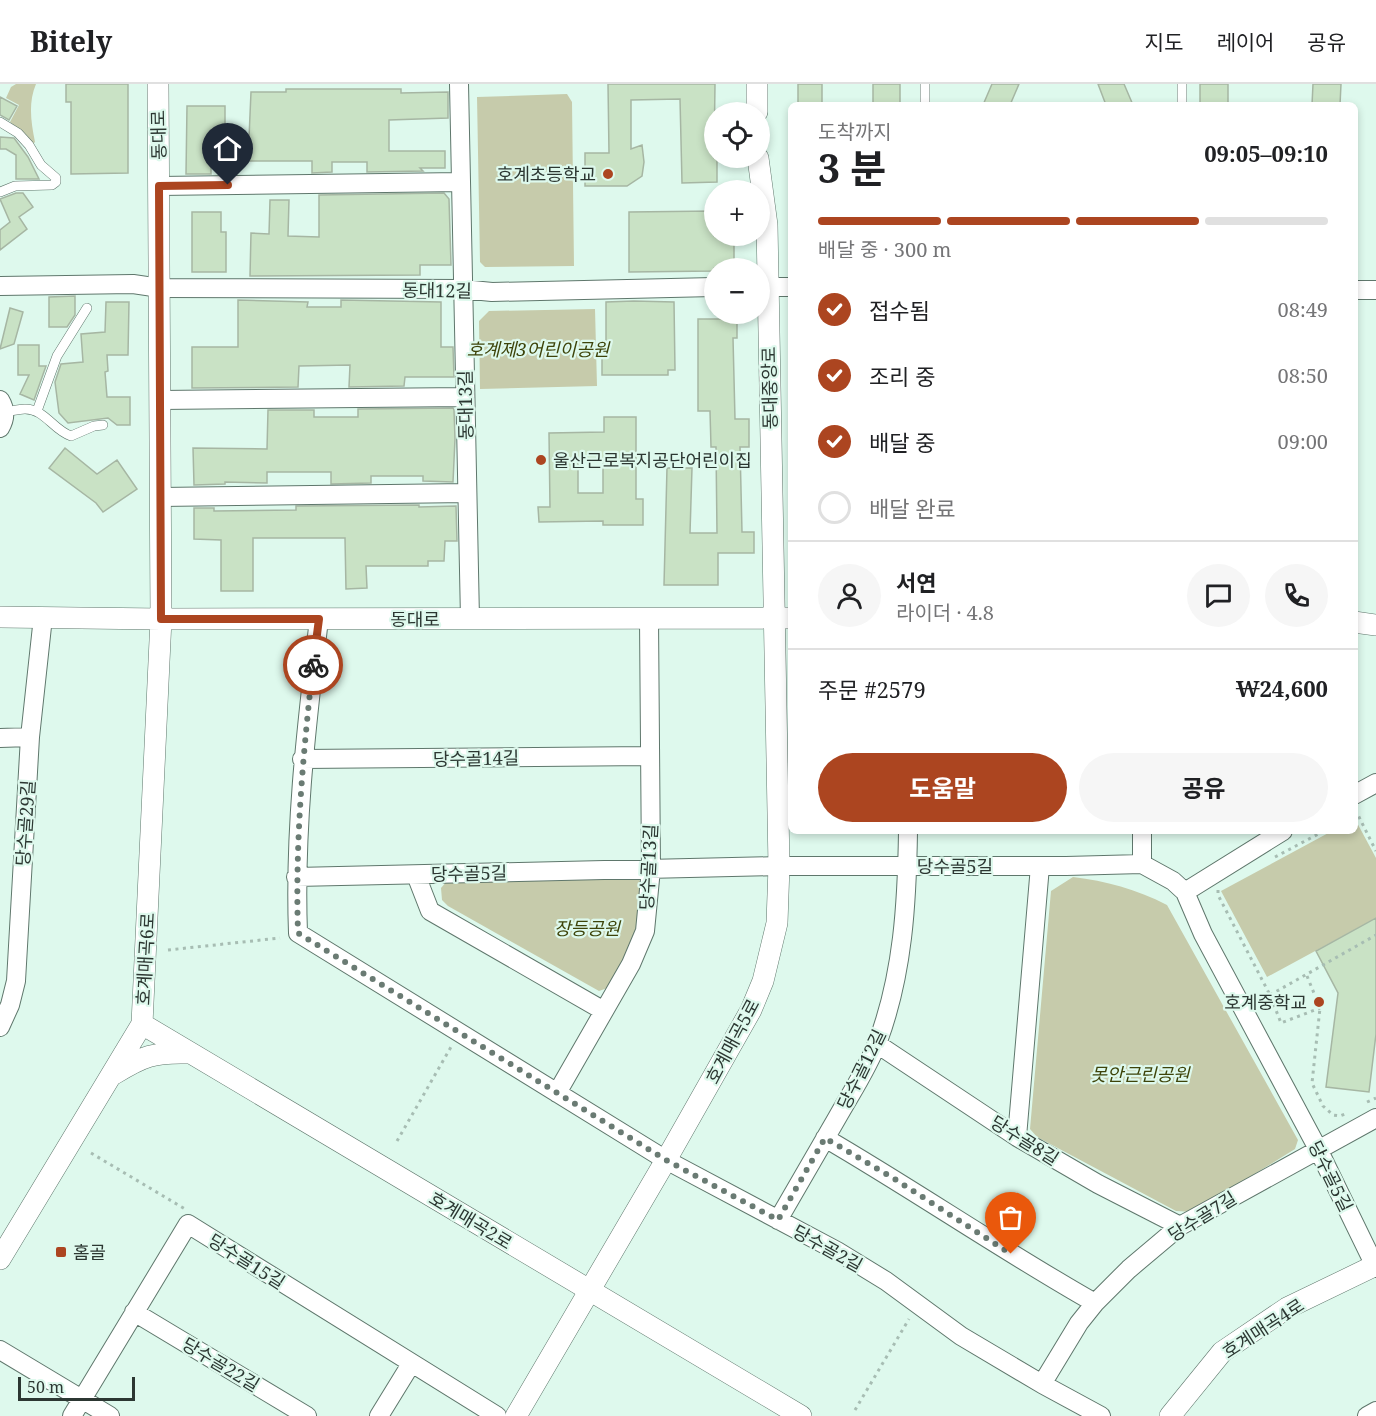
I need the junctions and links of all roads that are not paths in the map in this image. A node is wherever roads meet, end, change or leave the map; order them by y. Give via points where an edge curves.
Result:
1 (158, 84) edge
2 (459, 84) edge
3 (757, 84) edge
4 (925, 84) edge
5 (1182, 84) edge
6 (758, 102) edge
7 (925, 102) edge
8 (1182, 102) edge
9 (0, 122) edge
10 (759, 168) edge
11 (460, 182) junction
12 (159, 186) junction
13 (0, 192) edge
14 (765, 258) edge
15 (0, 286) edge
16 (770, 286) edge
17 (788, 286) edge
18 (704, 287) edge
19 (160, 288) junction
20 (462, 289) junction
21 (1358, 290) edge
22 (1376, 290) edge
23 (87, 308) dead end
24 (765, 324) edge
25 (465, 397) junction
26 (160, 400) junction
27 (37, 411) junction
28 (2, 413) edge
29 (103, 425) dead end
30 (467, 492) junction
31 (160, 497) junction
32 (0, 617) edge
33 (43, 617) junction
34 (782, 618) edge
35 (161, 619) junction
36 (319, 619) junction
37 (470, 619) junction
38 (649, 619) junction
39 (1358, 623) edge
40 (1376, 626) edge
41 (0, 738) edge
42 (30, 738) junction
43 (650, 756) junction
44 (302, 759) junction
45 (1376, 783) edge
46 (1358, 793) edge
47 (908, 834) edge
48 (1142, 834) edge
49 (1278, 834) edge
50 (1142, 864) junction
51 (779, 866) junction
52 (907, 866) junction
53 (1040, 866) junction
54 (651, 869) junction
55 (416, 874) junction
56 (296, 877) junction
57 (1185, 892) junction
58 (604, 1011) junction
59 (142, 1024) junction
60 (0, 1027) edge
61 (877, 1044) junction
62 (192, 1053) junction
63 (110, 1076) junction
64 (557, 1093) junction
65 (1371, 1111) edge
66 (1017, 1137) junction
67 (825, 1138) junction
68 (1318, 1149) junction
69 (666, 1160) junction
70 (778, 1220) junction
71 (1180, 1226) junction
72 (0, 1259) edge
73 (1376, 1266) edge
74 (588, 1290) junction
75 (1095, 1303) junction
76 (134, 1311) junction
77 (0, 1350) edge
78 (411, 1364) junction
79 (1042, 1384) junction
80 (82, 1400) junction
81 (1376, 1411) edge
82 (72, 1416) edge
83 (110, 1416) edge
84 (307, 1416) edge
85 (379, 1416) edge
86 (497, 1416) edge
87 (516, 1416) edge
88 (801, 1416) edge
89 (1101, 1416) edge
90 (1170, 1416) edge
91 (1367, 1416) edge

1 - 12 street, 동대로
2 - 11 street, 동대13길
3 - 6 street
4 - 7 lane
5 - 8 lane
9 - 13 lane via 18,133 41,165 56,178 52,185 15,186
10 - 14 street, 동대중앙로 via 767,225
11 - 12 street, 동대로
11 - 20 street, 동대13길
12 - 19 street, 동대로
15 - 19 street, 동대12길 via 133,284
16 - 17 street
18 - 20 street, 동대12길
19 - 20 street, 동대12길
19 - 26 street, 동대로
20 - 25 street, 동대13길
21 - 22 street
23 - 27 lane via 57,356
24 - 34 street, 동대중앙로
25 - 26 street
25 - 30 street, 동대13길
26 - 31 street, 동대로
27 - 28 lane
27 - 29 lane via 71,436
30 - 31 street
30 - 37 street, 동대13길
31 - 35 street, 동대로
32 - 33 street
33 - 35 street
33 - 42 street, 당수골29길
34 - 38 street, 동대로
34 - 51 street, 호계매곡5로
35 - 36 street, 동대로
35 - 59 street, 호계매곡6로
36 - 37 street, 동대로
36 - 44 street, 당수골2길
37 - 38 street, 동대로
38 - 43 street, 당수골13길
39 - 40 street
41 - 42 street
42 - 60 street, 당수골29길 via 16,981
43 - 44 street, 당수골14길
43 - 54 street, 당수골13길
44 - 56 street, 당수골2길
45 - 46 street
47 - 52 street, 당수골12길
48 - 50 street
49 - 57 street
50 - 53 street, 당수골5길
50 - 57 street
51 - 52 street, 당수골5길
51 - 54 street, 당수골5길
51 - 69 street, 호계매곡5로 via 777,922 752,1010
52 - 53 street, 당수골5길
52 - 61 street, 당수골12길 via 902,946
53 - 66 street
54 - 55 street, 당수골5길
54 - 58 street, 당수골13길 via 645,931
55 - 56 street, 당수골5길
55 - 58 street via 430,911
56 - 64 street, 당수골2길 via 298,933
57 - 68 street, 당수골5길 via 1203,934
58 - 64 street, 당수골13길
59 - 62 street, 호계매곡2로
59 - 63 street, 호계매곡6로
61 - 66 street, 당수골8길
61 - 67 street, 당수골12길
62 - 63 street via 162,1052 138,1059
62 - 74 street, 호계매곡2로
63 - 72 street, 호계매곡6로
64 - 69 street, 당수골2길
65 - 68 street, 당수골7길
66 - 71 street, 당수골8길
67 - 70 street, 당수골12길
67 - 75 street
68 - 71 street, 당수골7길
68 - 73 street, 당수골5길
69 - 70 street, 당수골2길
69 - 74 street, 호계매곡5로
70 - 79 street, 당수골2길 via 886,1281 961,1336
71 - 75 street, 당수골7길
73 - 90 street, 호계매곡4로 via 1287,1308 1222,1352
74 - 87 street, 호계매곡5로
74 - 88 street, 호계매곡2로
75 - 79 street, 당수골7길
76 - 78 street, 당수골15길 via 188,1224
76 - 80 street, 당수골15길
76 - 84 street, 당수골22길
77 - 80 street
78 - 85 street
78 - 86 street, 당수골15길
79 - 89 street, 당수골2길
80 - 82 street, 당수골15길
80 - 83 street
81 - 91 street

